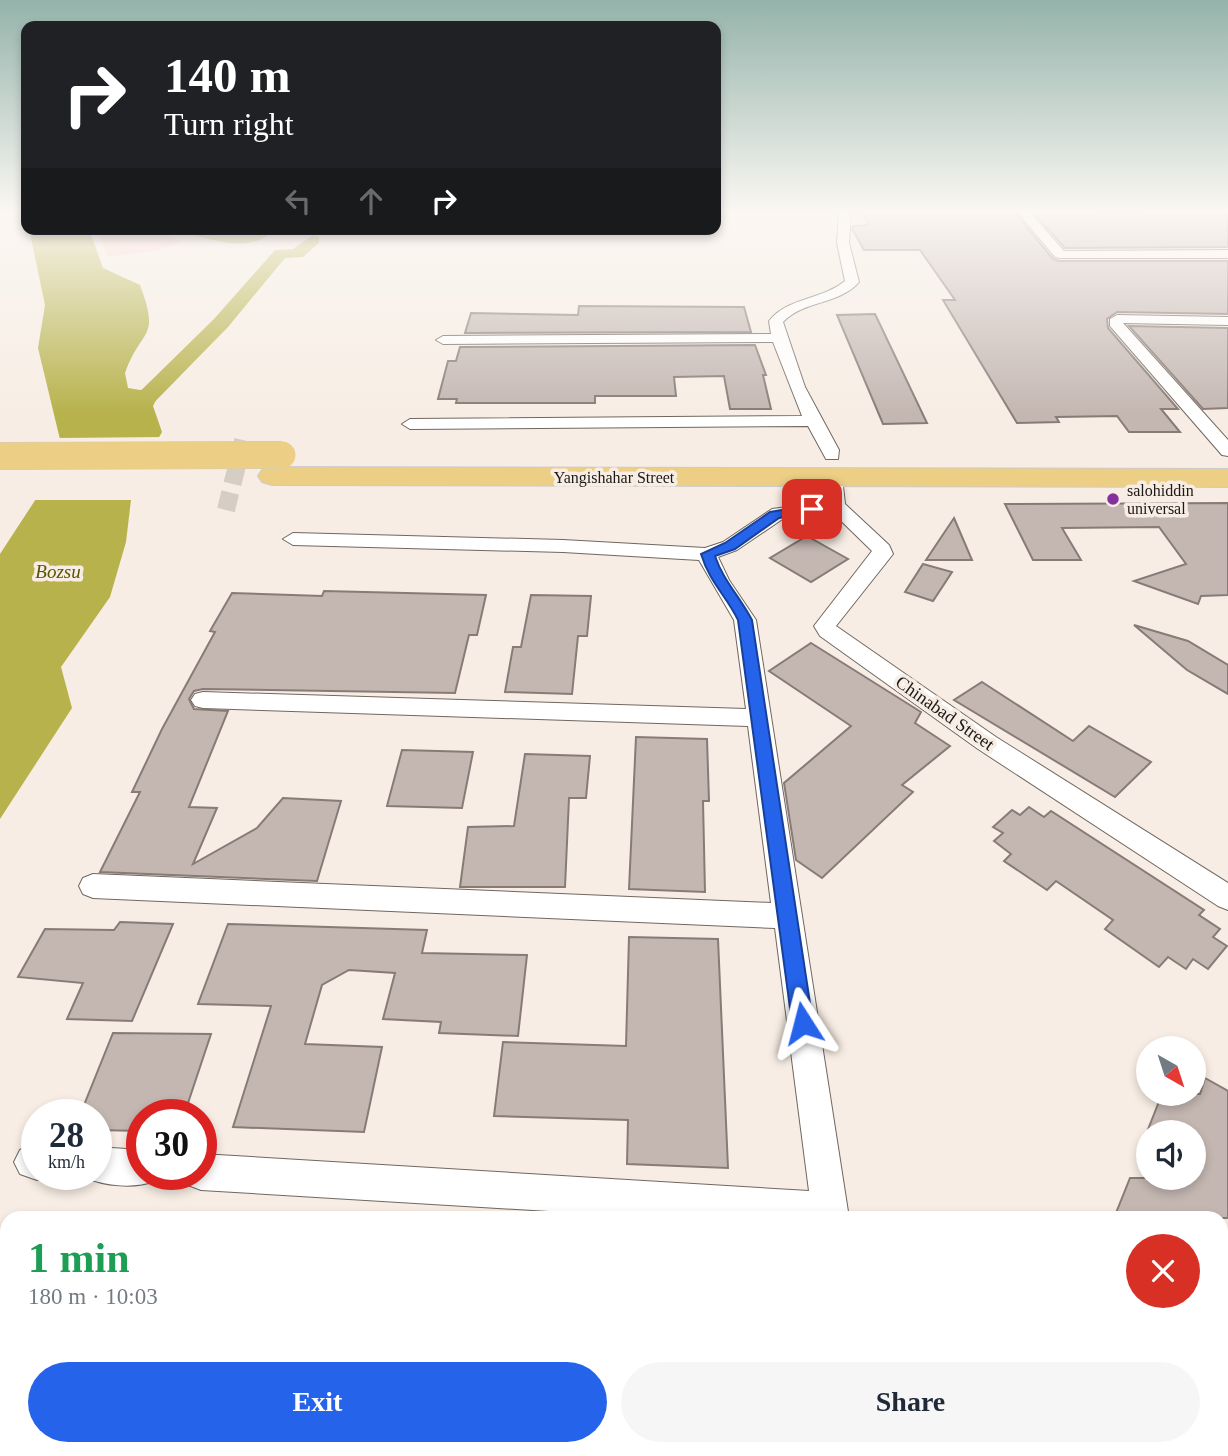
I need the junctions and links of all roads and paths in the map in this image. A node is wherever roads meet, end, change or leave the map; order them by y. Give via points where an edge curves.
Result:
1 (851, 278) edge
2 (1228, 321) edge
3 (779, 338) junction
4 (443, 340) dead end
5 (813, 421) junction
6 (410, 424) dead end
7 (1228, 450) edge
8 (0, 456) edge
9 (1228, 456) edge
10 (277, 465) junction
11 (832, 466) junction
12 (1132, 467) junction
13 (0, 477) edge
14 (1228, 478) edge
15 (836, 506) junction
16 (293, 539) dead end
17 (707, 554) junction
18 (203, 700) dead end
19 (760, 718) junction
20 (93, 886) dead end
21 (1228, 898) edge
22 (787, 916) junction
23 (217, 1173) edge
24 (786, 1211) edge
25 (831, 1211) edge

1 - 3 street via 852,282 821,301 782,313 776,321
2 - 7 street via 1117,319 1115,323
3 - 4 street
3 - 5 street
5 - 6 street
5 - 11 street via 827,439
8 - 10 main road, Yangishahar Street, bridge
9 - 12 main road, Yangishahar Street
10 - 11 main road, Yangishahar Street
10 - 13 main road, Yangishahar Street
11 - 12 main road, Yangishahar Street
11 - 15 street
12 - 14 main road, Yangishahar Street
15 - 17 street via 779,513 730,546
15 - 21 street, Chinabad Street via 883,554 825,626 828,631 987,743
16 - 17 street
17 - 19 street via 715,577 745,620
18 - 19 street
19 - 22 street
20 - 22 street
22 - 25 street
23 - 24 street

